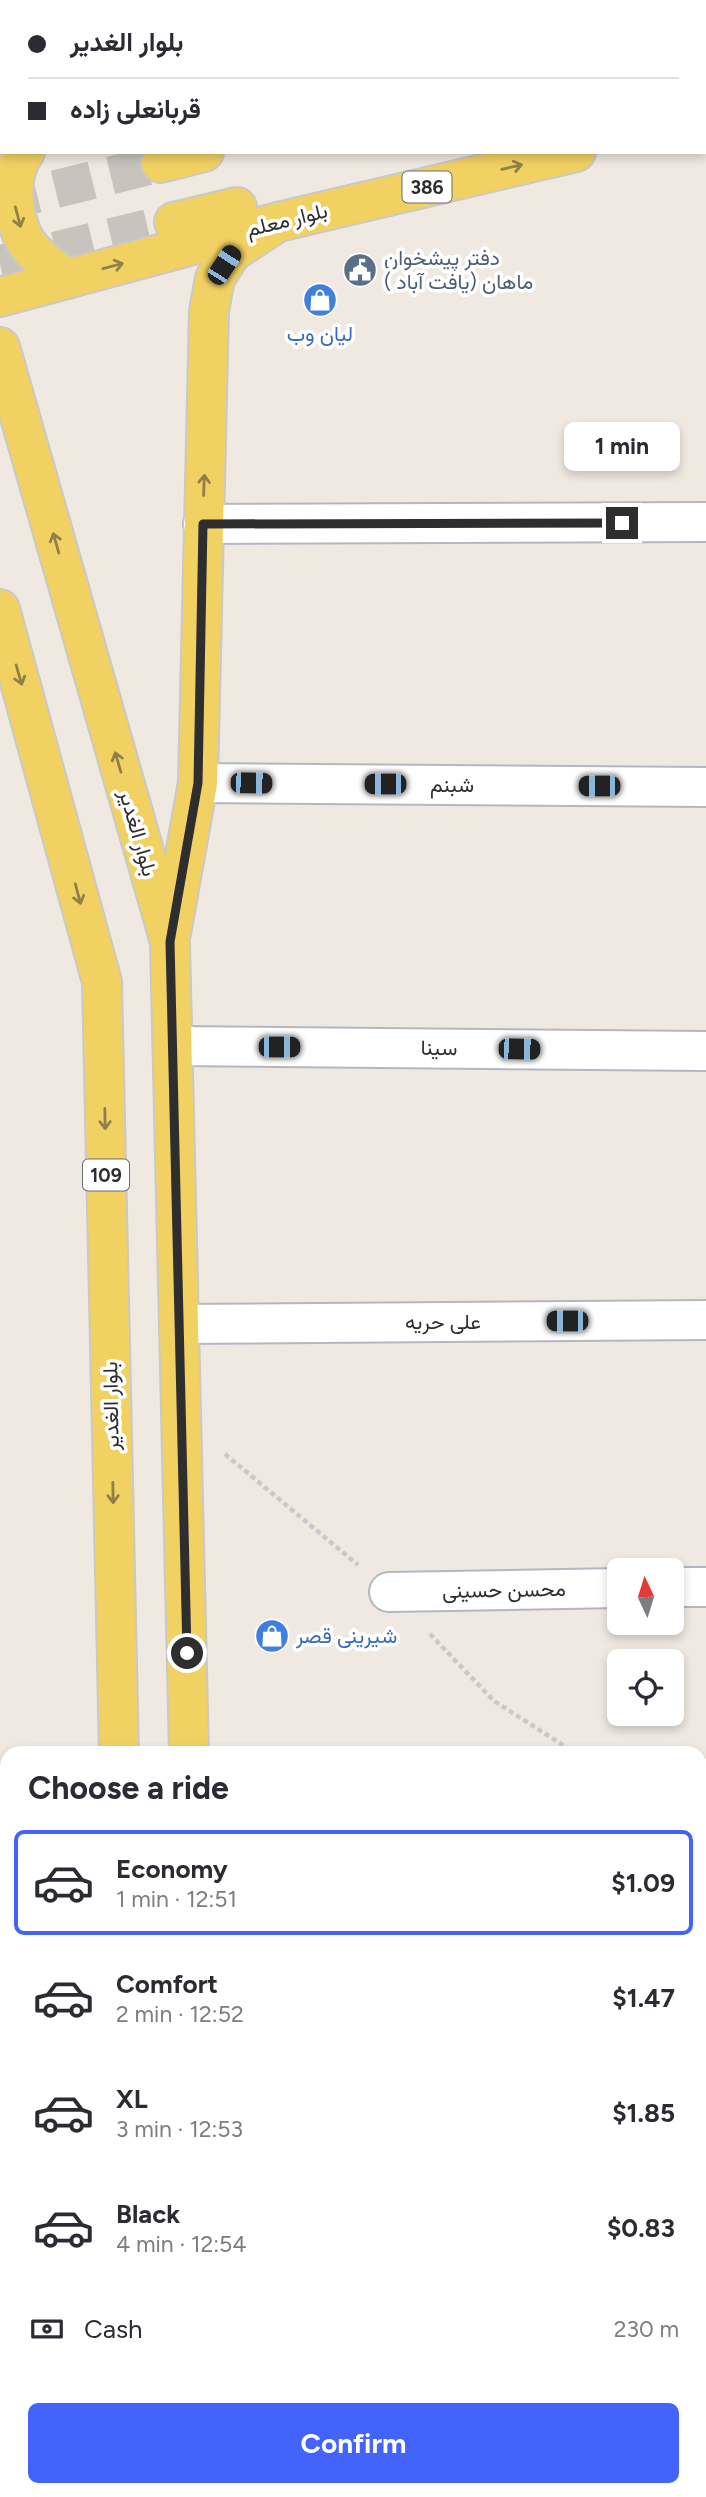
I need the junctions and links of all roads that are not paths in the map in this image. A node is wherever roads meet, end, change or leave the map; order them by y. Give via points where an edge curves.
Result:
1 (24, 154) edge
2 (196, 154) edge
3 (463, 154) edge
4 (567, 154) edge
5 (161, 163) tunnel mouth
6 (174, 222) tunnel mouth
7 (278, 222) junction
8 (67, 279) junction
9 (0, 297) edge
10 (0, 346) edge
11 (706, 522) edge
12 (203, 524) junction
13 (0, 609) edge
14 (198, 783) junction
15 (706, 786) edge
16 (170, 942) junction
17 (173, 1046) junction
18 (706, 1051) edge
19 (706, 1320) edge
20 (179, 1324) junction
21 (684, 1587) edge
22 (706, 1587) edge
23 (607, 1588) edge
24 (389, 1592) dead end
25 (119, 1746) edge
26 (189, 1746) edge

1 -> 8 main road via 13,185 25,240
2 - 5 main road
3 - 6 main road, بلوار معلم / 386
7 -> 4 main road, بلوار معلم / 386
8 -> 7 main road, بلوار معلم / 386
12 -> 7 main road via 209,311 215,278 232,252
8 - 9 main road, بلوار معلم / 386
16 -> 10 main road, بلوار الغدیر
11 - 12 street
12 - 14 main road
13 -> 25 main road, بلوار الغدیر / 109 via 102,982
14 - 15 street, شبنم
14 - 16 main road
16 - 17 main road, بلوار الغدیر
17 - 18 street, سینا
17 - 20 main road, بلوار الغدیر
19 - 20 street, علی حریه
20 - 26 main road, بلوار الغدیر
21 - 22 street
23 - 24 street, محسن حسینی

